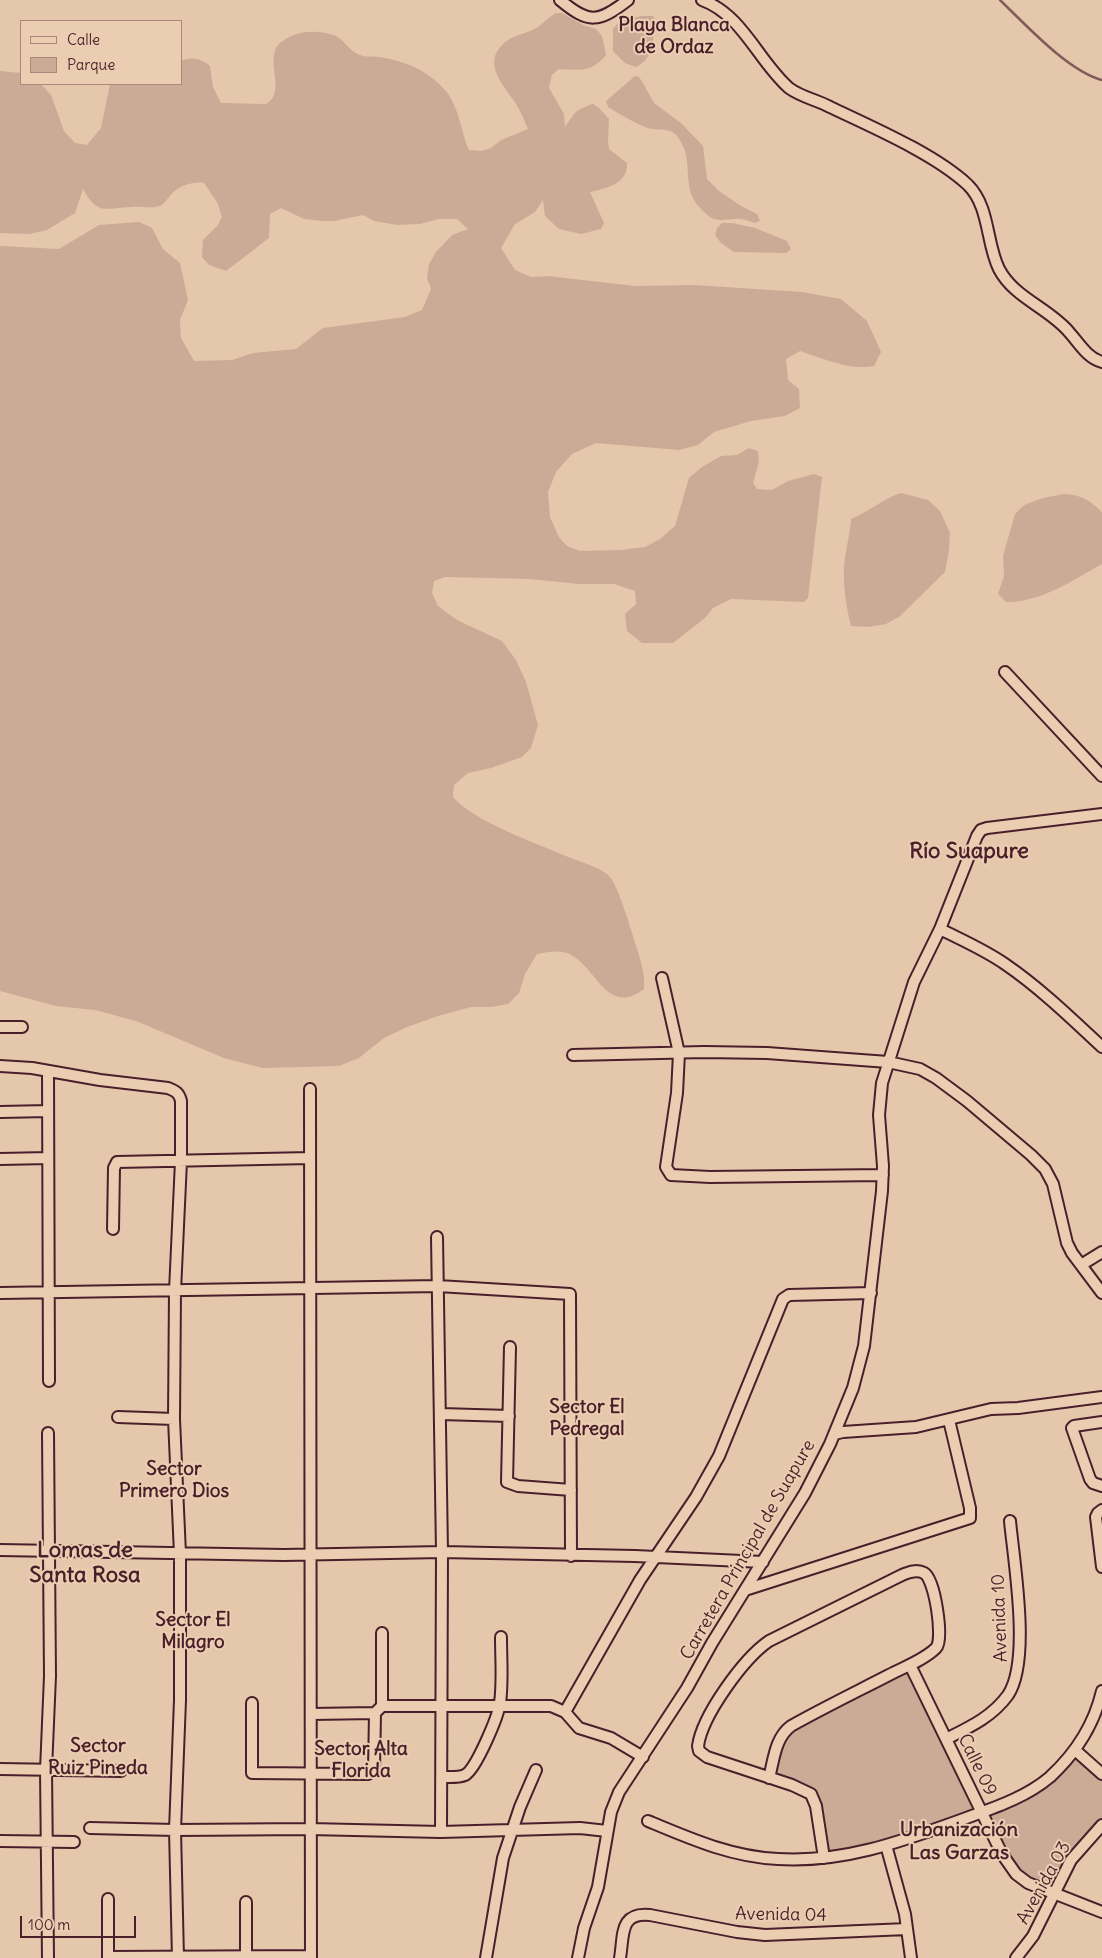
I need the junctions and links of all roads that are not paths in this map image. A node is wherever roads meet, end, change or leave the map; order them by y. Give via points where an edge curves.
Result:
1 (560, 0) edge
2 (628, 0) edge
3 (702, 0) edge
4 (1102, 362) edge
5 (1005, 672) dead end
6 (1102, 776) edge
7 (1102, 814) edge
8 (940, 930) junction
9 (662, 978) dead end
10 (0, 1027) edge
11 (22, 1027) dead end
12 (1102, 1047) edge
13 (679, 1052) junction
14 (573, 1055) dead end
15 (888, 1062) junction
16 (0, 1066) edge
17 (48, 1071) junction
18 (310, 1089) dead end
19 (48, 1111) junction
20 (0, 1112) edge
21 (48, 1158) junction
22 (310, 1158) junction
23 (0, 1159) edge
24 (181, 1161) junction
25 (883, 1175) junction
26 (114, 1229) dead end
27 (438, 1237) dead end
28 (1102, 1252) edge
29 (1080, 1265) junction
30 (438, 1286) junction
31 (310, 1288) junction
32 (175, 1291) junction
33 (0, 1293) edge
34 (49, 1293) junction
35 (871, 1293) junction
36 (1102, 1293) edge
37 (510, 1347) dead end
38 (49, 1382) dead end
39 (1102, 1396) edge
40 (440, 1414) junction
41 (508, 1416) junction
42 (118, 1417) dead end
43 (174, 1419) junction
44 (949, 1420) junction
45 (1102, 1422) edge
46 (48, 1433) dead end
47 (834, 1434) junction
48 (1102, 1486) edge
49 (570, 1490) junction
50 (1102, 1510) edge
51 (1010, 1521) dead end
52 (0, 1550) edge
53 (50, 1550) junction
54 (442, 1552) junction
55 (310, 1553) junction
56 (180, 1554) junction
57 (571, 1556) junction
58 (655, 1557) junction
59 (763, 1562) junction
60 (1102, 1567) edge
61 (745, 1590) junction
62 (382, 1633) dead end
63 (501, 1637) dead end
64 (910, 1665) junction
65 (1102, 1691) edge
66 (252, 1703) dead end
67 (500, 1705) junction
68 (441, 1706) junction
69 (378, 1710) junction
70 (565, 1712) junction
71 (311, 1714) junction
72 (946, 1739) junction
73 (1075, 1750) junction
74 (643, 1757) junction
75 (0, 1769) edge
76 (46, 1770) junction
77 (536, 1770) dead end
78 (121, 1772) dead end
79 (311, 1773) junction
80 (1102, 1774) edge
81 (442, 1777) junction
82 (769, 1778) junction
83 (982, 1812) junction
84 (648, 1821) dead end
85 (1102, 1825) edge
86 (90, 1828) dead end
87 (310, 1829) junction
88 (175, 1830) junction
89 (511, 1831) junction
90 (607, 1831) junction
91 (441, 1832) junction
92 (0, 1841) edge
93 (48, 1841) junction
94 (74, 1842) dead end
95 (886, 1846) junction
96 (824, 1858) junction
97 (1054, 1894) junction
98 (108, 1899) dead end
99 (246, 1902) dead end
100 (1102, 1912) edge
101 (907, 1930) junction
102 (178, 1957) edge
103 (246, 1957) edge
104 (311, 1957) edge
105 (48, 1958) edge
106 (108, 1958) edge
107 (486, 1958) edge
108 (578, 1958) edge
109 (620, 1958) edge
110 (911, 1958) edge
111 (1016, 1958) edge

1 - 2 street via 580,16 594,18 610,14
3 - 4 street via 726,12 796,93 927,156 968,186 981,205 1000,270 1014,288 1059,321 1089,355
5 - 6 street
7 - 8 street, Carretera Principal de Suapure via 981,830
8 - 12 street via 1012,969
8 - 15 street, Carretera Principal de Suapure via 914,982
9 - 13 street
10 - 11 street
13 - 14 street
13 - 15 street via 767,1053
13 - 25 street via 677,1093 666,1167 671,1175
15 - 25 street, Carretera Principal de Suapure via 879,1106
15 - 29 street via 920,1069 936,1078 1045,1169 1053,1184 1067,1243
16 - 17 street
17 - 19 street
17 - 24 street via 175,1090 181,1101
18 - 22 street
19 - 20 street
19 - 21 street
21 - 23 street
21 - 34 street
22 - 24 street
22 - 31 street
24 - 26 street via 117,1162 114,1168
24 - 32 street
25 - 35 street, Carretera Principal de Suapure
27 - 30 street
28 - 29 street
29 - 36 street
30 - 31 street
30 - 40 street
30 - 49 street via 570,1294
31 - 32 street
31 - 55 street
32 - 34 street
32 - 43 street
33 - 34 street
34 - 38 street
35 - 47 street, Carretera Principal de Suapure via 859,1369
35 - 58 street via 789,1296 783,1299 719,1456 696,1497
37 - 41 street
39 - 44 street via 991,1409
40 - 41 street
40 - 54 street
41 - 49 street via 507,1482 518,1486
42 - 43 street
43 - 56 street
44 - 47 street via 916,1427
44 - 61 street via 970,1518
45 - 48 street via 1072,1428 1090,1478
46 - 53 street
47 - 59 street, Carretera Principal de Suapure via 813,1479
49 - 57 street
50 - 60 street via 1096,1517
51 - 72 street, Avenida 10 via 1020,1649 1015,1681 1000,1705 984,1719
52 - 53 street
53 - 56 street
53 - 76 street
54 - 55 street
54 - 57 street
54 - 68 street
55 - 56 street
55 - 71 street
56 - 88 street via 180,1700
57 - 58 street
58 - 59 street
58 - 70 street
59 - 61 street, Carretera Principal de Suapure
61 - 74 street, Carretera Principal de Suapure
62 - 69 street
63 - 67 street
64 - 72 street, Calle 09
64 - 82 street via 785,1730 778,1741
64 - 82 street via 936,1648 940,1640 934,1588 928,1576 920,1571 886,1582 763,1646 730,1682 703,1728 698,1746 707,1757
65 - 73 street via 1092,1722
66 - 79 street via 252,1773
67 - 68 street
67 - 70 street via 552,1706
67 - 81 street via 473,1768 460,1777
68 - 69 street
68 - 81 street
69 - 71 street
69 - 79 street via 372,1772
70 - 74 street via 578,1728 611,1738
71 - 79 street
72 - 83 street, Calle 09
73 - 80 street
73 - 83 street via 1037,1786
74 - 90 street, Carretera Principal de Suapure via 619,1792
75 - 76 street
76 - 78 street
76 - 93 street
77 - 89 street
79 - 87 street
81 - 91 street
82 - 96 street via 811,1794 816,1806
83 - 95 street
83 - 97 street, Calle 09 via 1002,1854 1016,1874
84 - 96 street via 706,1845 745,1856 780,1860
85 - 97 street, Avenida 03 via 1071,1860
86 - 88 street
87 - 88 street
87 - 91 street
87 - 104 street
88 - 102 street
89 - 90 street via 580,1828
89 - 91 street
89 - 107 street via 503,1858
90 - 108 street, Carretera Principal de Suapure via 598,1887
92 - 93 street
93 - 94 street
93 - 105 street
95 - 96 street
95 - 101 street
97 - 100 street, Calle 09
97 - 111 street, Avenida 03 via 1033,1936
98 - 106 street
99 - 103 street
101 - 109 street, Avenida 04 via 764,1935 638,1914 625,1924
101 - 110 street
102 - 103 street
102 - 106 street
103 - 104 street

